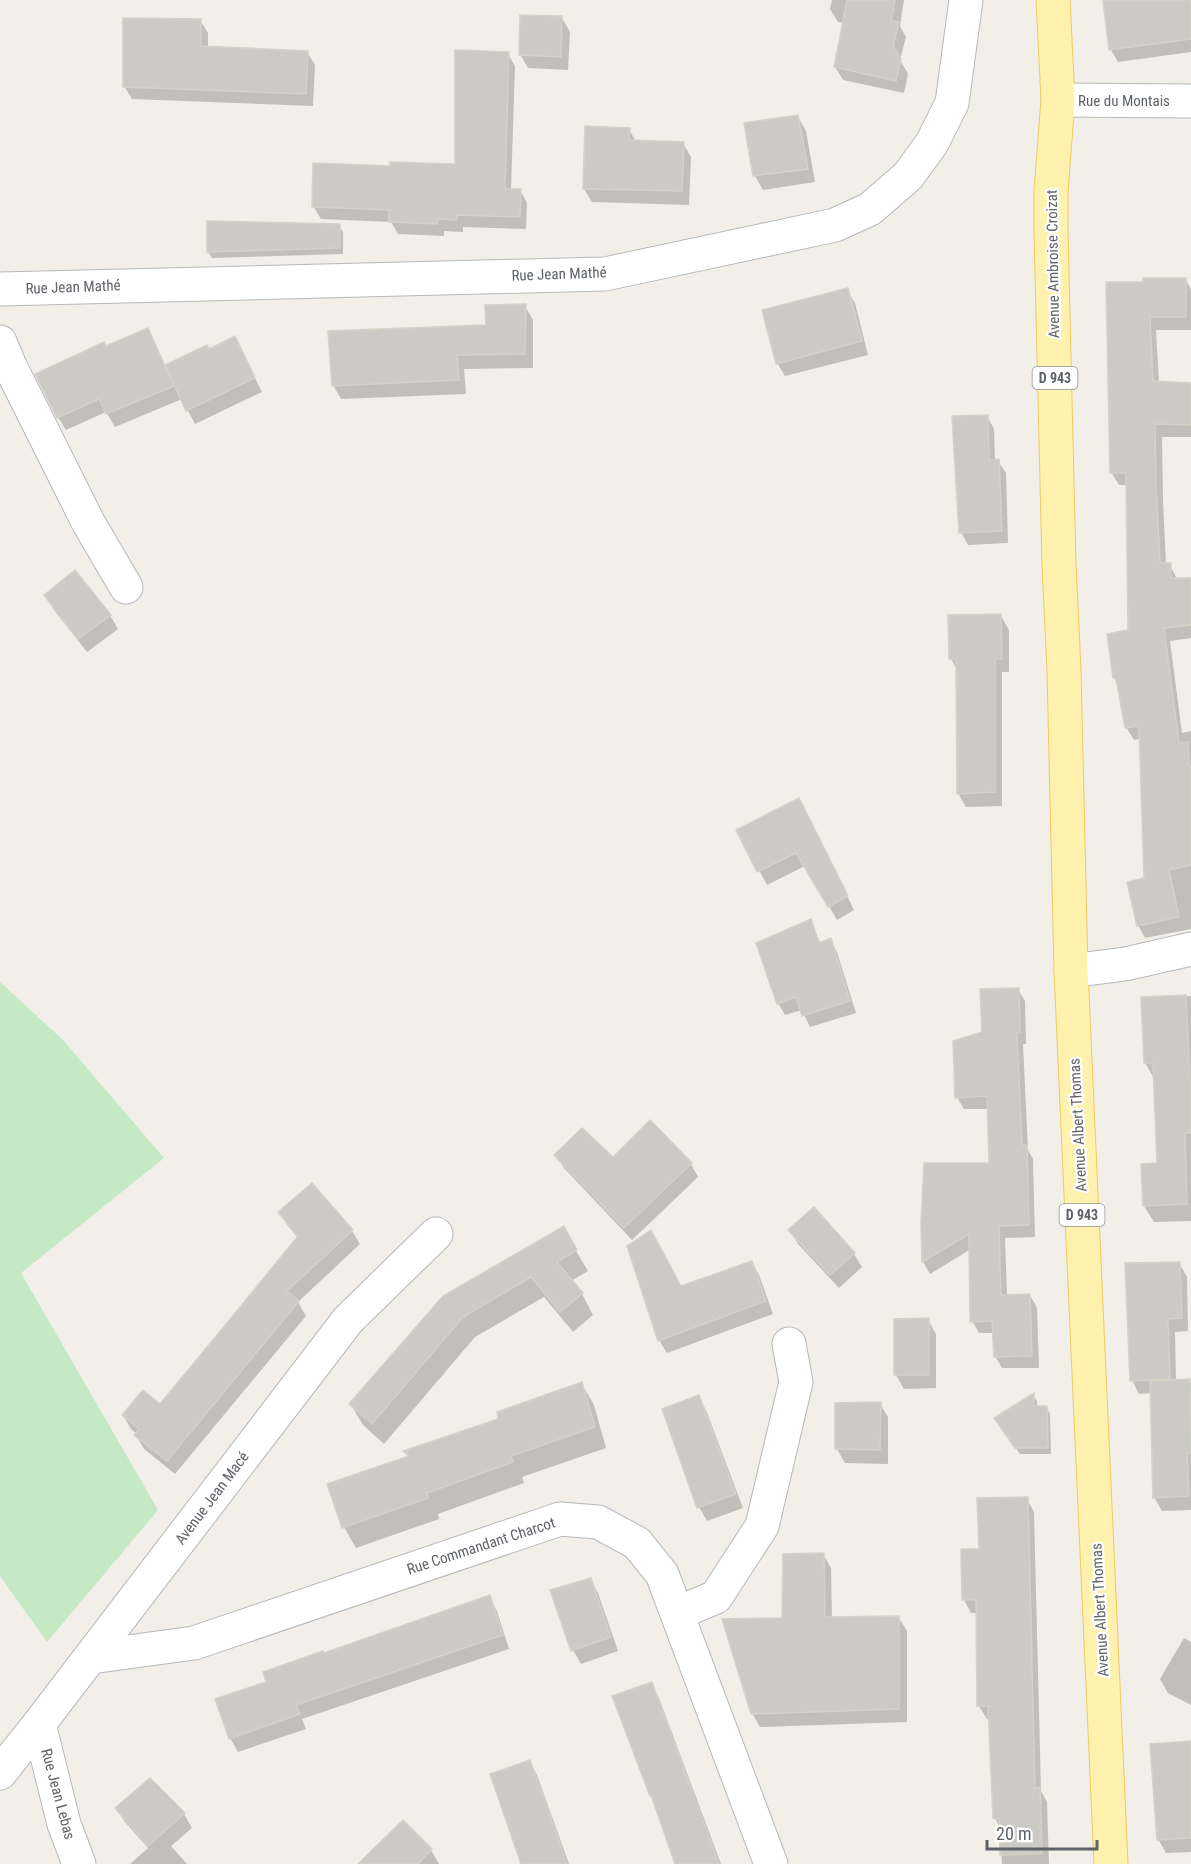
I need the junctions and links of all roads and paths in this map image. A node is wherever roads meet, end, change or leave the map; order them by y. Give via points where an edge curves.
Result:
1 (966, 0) edge
2 (1053, 0) edge
3 (1058, 100) junction
4 (1191, 101) edge
5 (0, 289) edge
6 (0, 342) edge
7 (1059, 565) joint
8 (126, 587) dead end
9 (1191, 949) edge
10 (1071, 971) junction
11 (436, 1234) dead end
12 (789, 1344) dead end
13 (678, 1613) junction
14 (91, 1657) junction
15 (39, 1724) junction
16 (0, 1773) edge
17 (79, 1864) edge
18 (771, 1864) edge
19 (1111, 1864) edge

1 - 5 street, Rue Jean Mathé via 952,103 932,142 908,176 870,209 835,225 605,274
2 - 3 main road, Avenue Ambroise Croizat / D 943
3 - 4 street, Rue du Montais
3 - 7 main road, Avenue Ambroise Croizat / D 943 via 1051,231
6 - 8 street via 87,518
7 - 10 main road, Avenue Albert Thomas / D 943
9 - 10 street
10 - 19 main road, Avenue Albert Thomas / D 943
11 - 14 street, Avenue Jean Macé via 348,1320
12 - 13 street via 796,1382 762,1526 716,1597
13 - 14 street, Rue Commandant Charcot via 662,1574 637,1543 598,1522 560,1519 194,1643
13 - 18 street, Rue Commandant Charcot
14 - 15 street, Avenue Jean Macé
15 - 16 street, Avenue Jean Macé
15 - 17 street, Rue Jean Lebas via 64,1824

